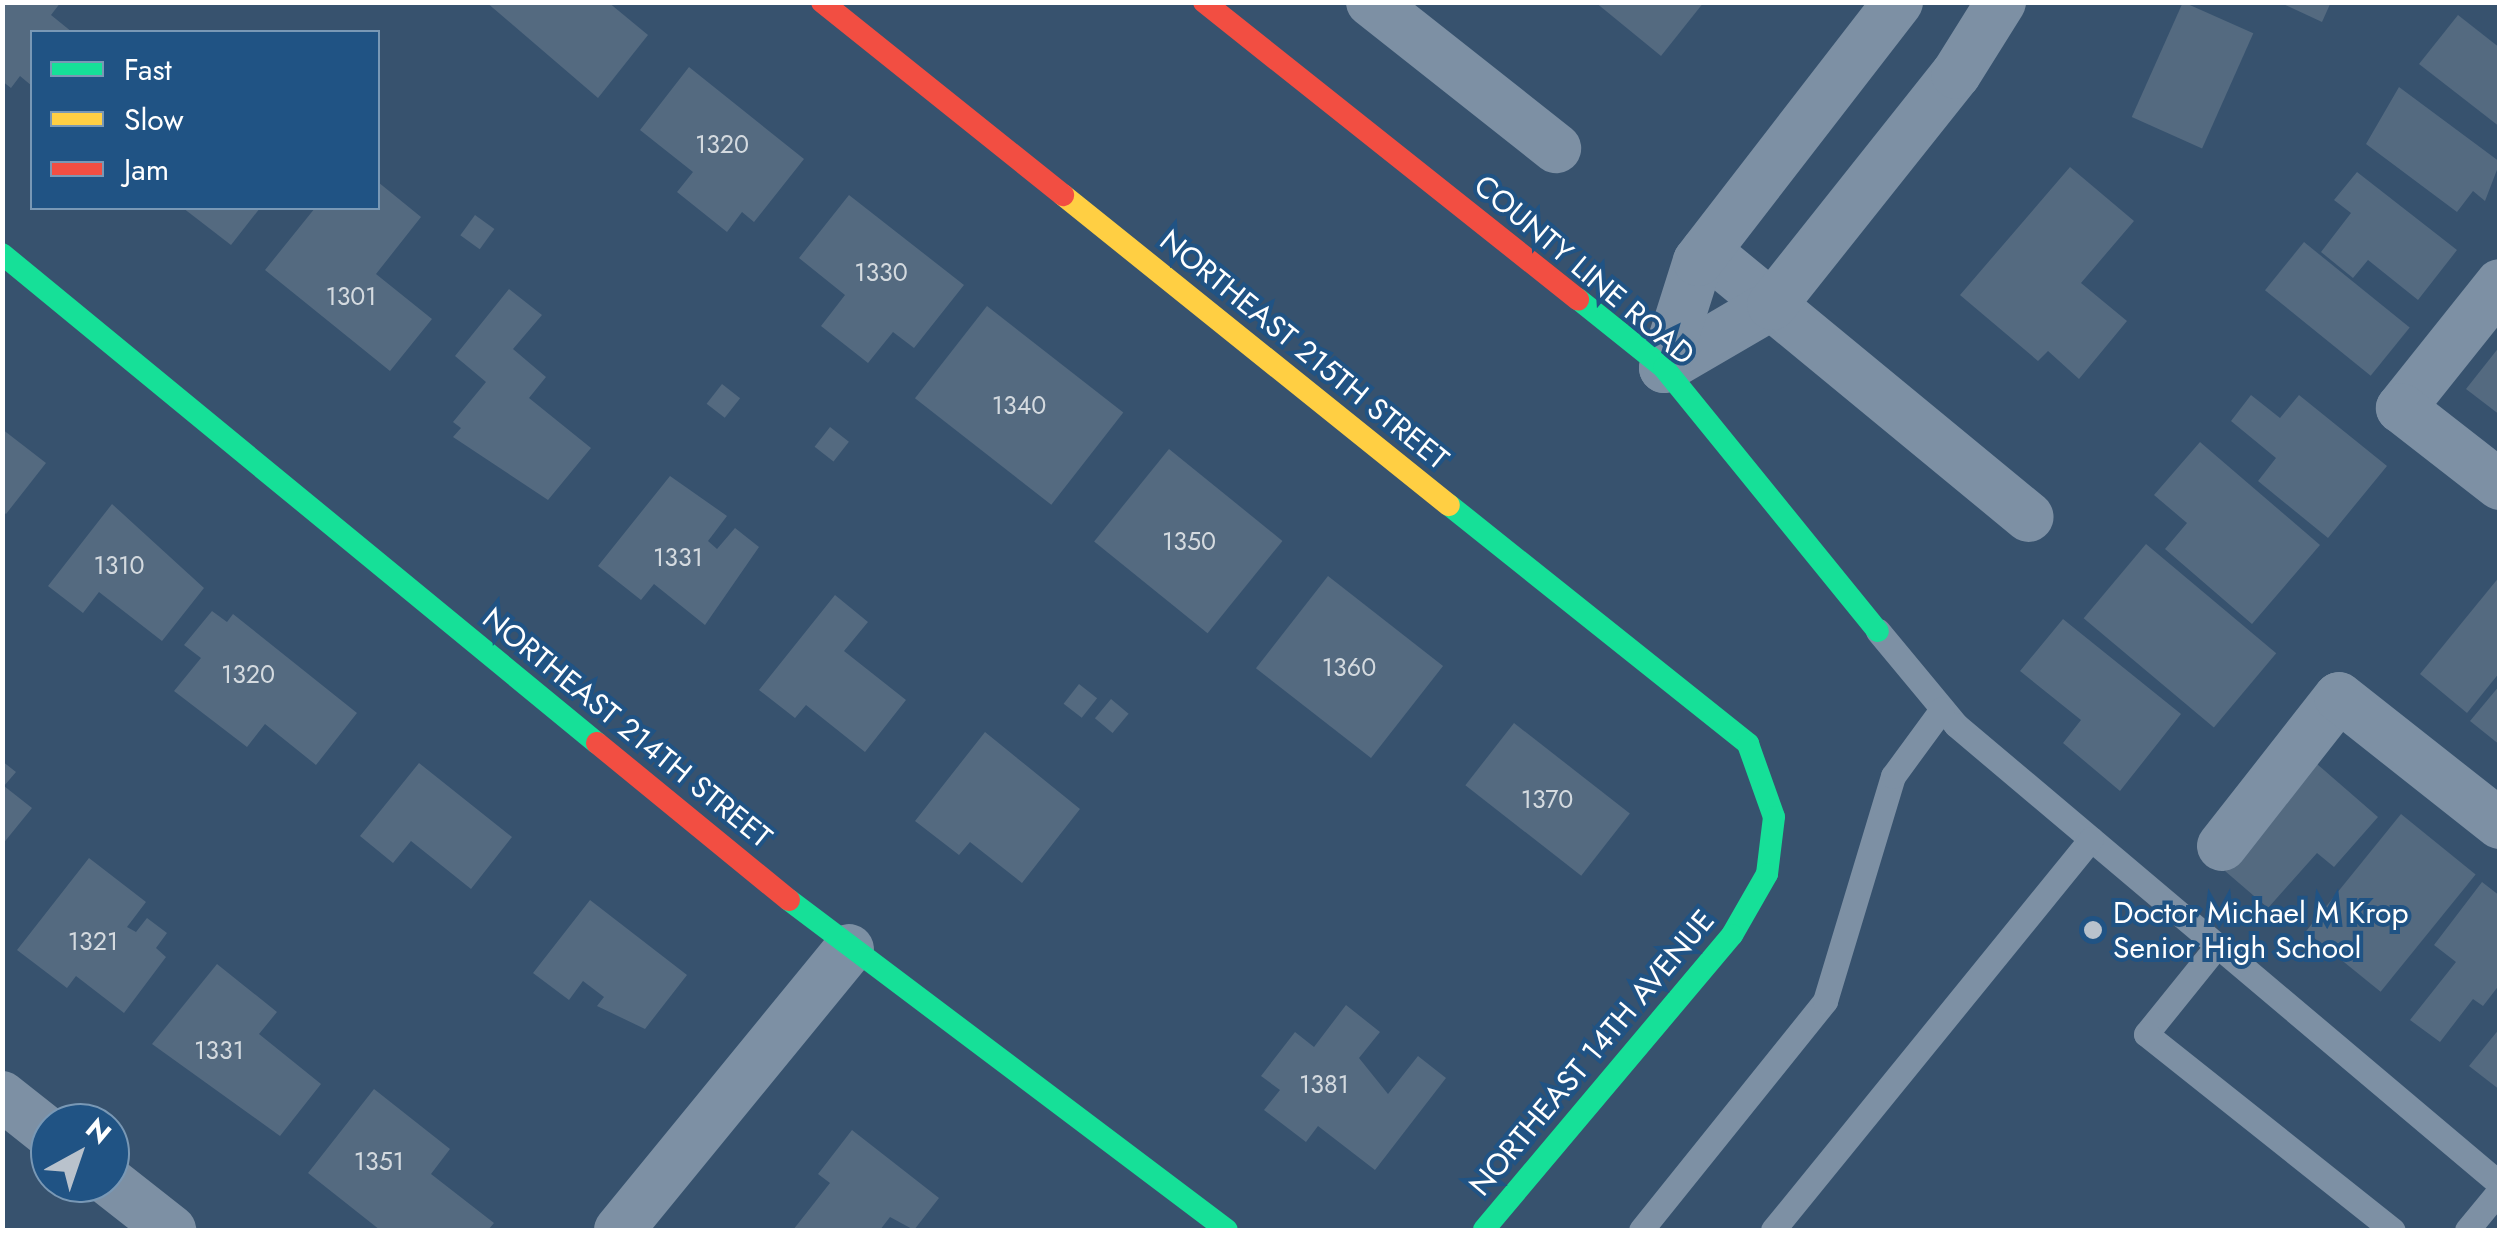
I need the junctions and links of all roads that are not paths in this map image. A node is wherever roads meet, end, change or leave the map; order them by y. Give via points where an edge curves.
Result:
1 (822, 2) edge
2 (1204, 2) edge
3 (1371, 2) edge
4 (1898, 2) edge
5 (2001, 2) edge
6 (1556, 148) dead end
7 (1706, 251) junction
8 (2, 254) edge
9 (2500, 284) edge
10 (1772, 305) junction
11 (1664, 368) junction
12 (2500, 485) edge
13 (2029, 517) dead end
14 (1878, 631) joint
15 (1942, 709) junction
16 (1748, 744) joint
17 (2500, 824) edge
18 (2091, 839) junction
19 (2222, 846) dead end
20 (2217, 946) junction
21 (850, 948) junction
22 (2, 1096) edge
23 (30, 1118) edge
24 (2500, 1187) edge
25 (130, 1198) edge
26 (171, 1230) edge
27 (619, 1230) edge
28 (1227, 1230) edge
29 (1484, 1230) edge
30 (1641, 1230) edge
31 (1773, 1230) edge
32 (2392, 1230) edge
33 (2467, 1230) edge

1 - 16 street, NORTHEAST 215TH STREET
2 - 11 street, COUNTY LINE ROAD
3 - 6 street
4 - 7 street
5 - 10 street via 1956,74
7 - 10 street
7 - 11 street
8 - 21 street, NORTHEAST 214TH STREET
9 - 12 street via 2401,408
10 - 11 street
10 - 13 street
11 - 14 street, COUNTY LINE ROAD
14 - 15 lane
15 - 18 lane
15 - 30 lane via 1892,776 1825,1001
16 - 29 street, NORTHEAST 14TH AVENUE via 1774,817 1767,874 1732,935
17 - 19 street via 2339,697
18 - 20 lane
18 - 31 lane
20 - 24 lane
20 - 32 lane via 2146,1034
21 - 27 street
21 - 28 street, NORTHEAST 214TH STREET
22 - 23 street
24 - 33 lane
25 - 26 street

